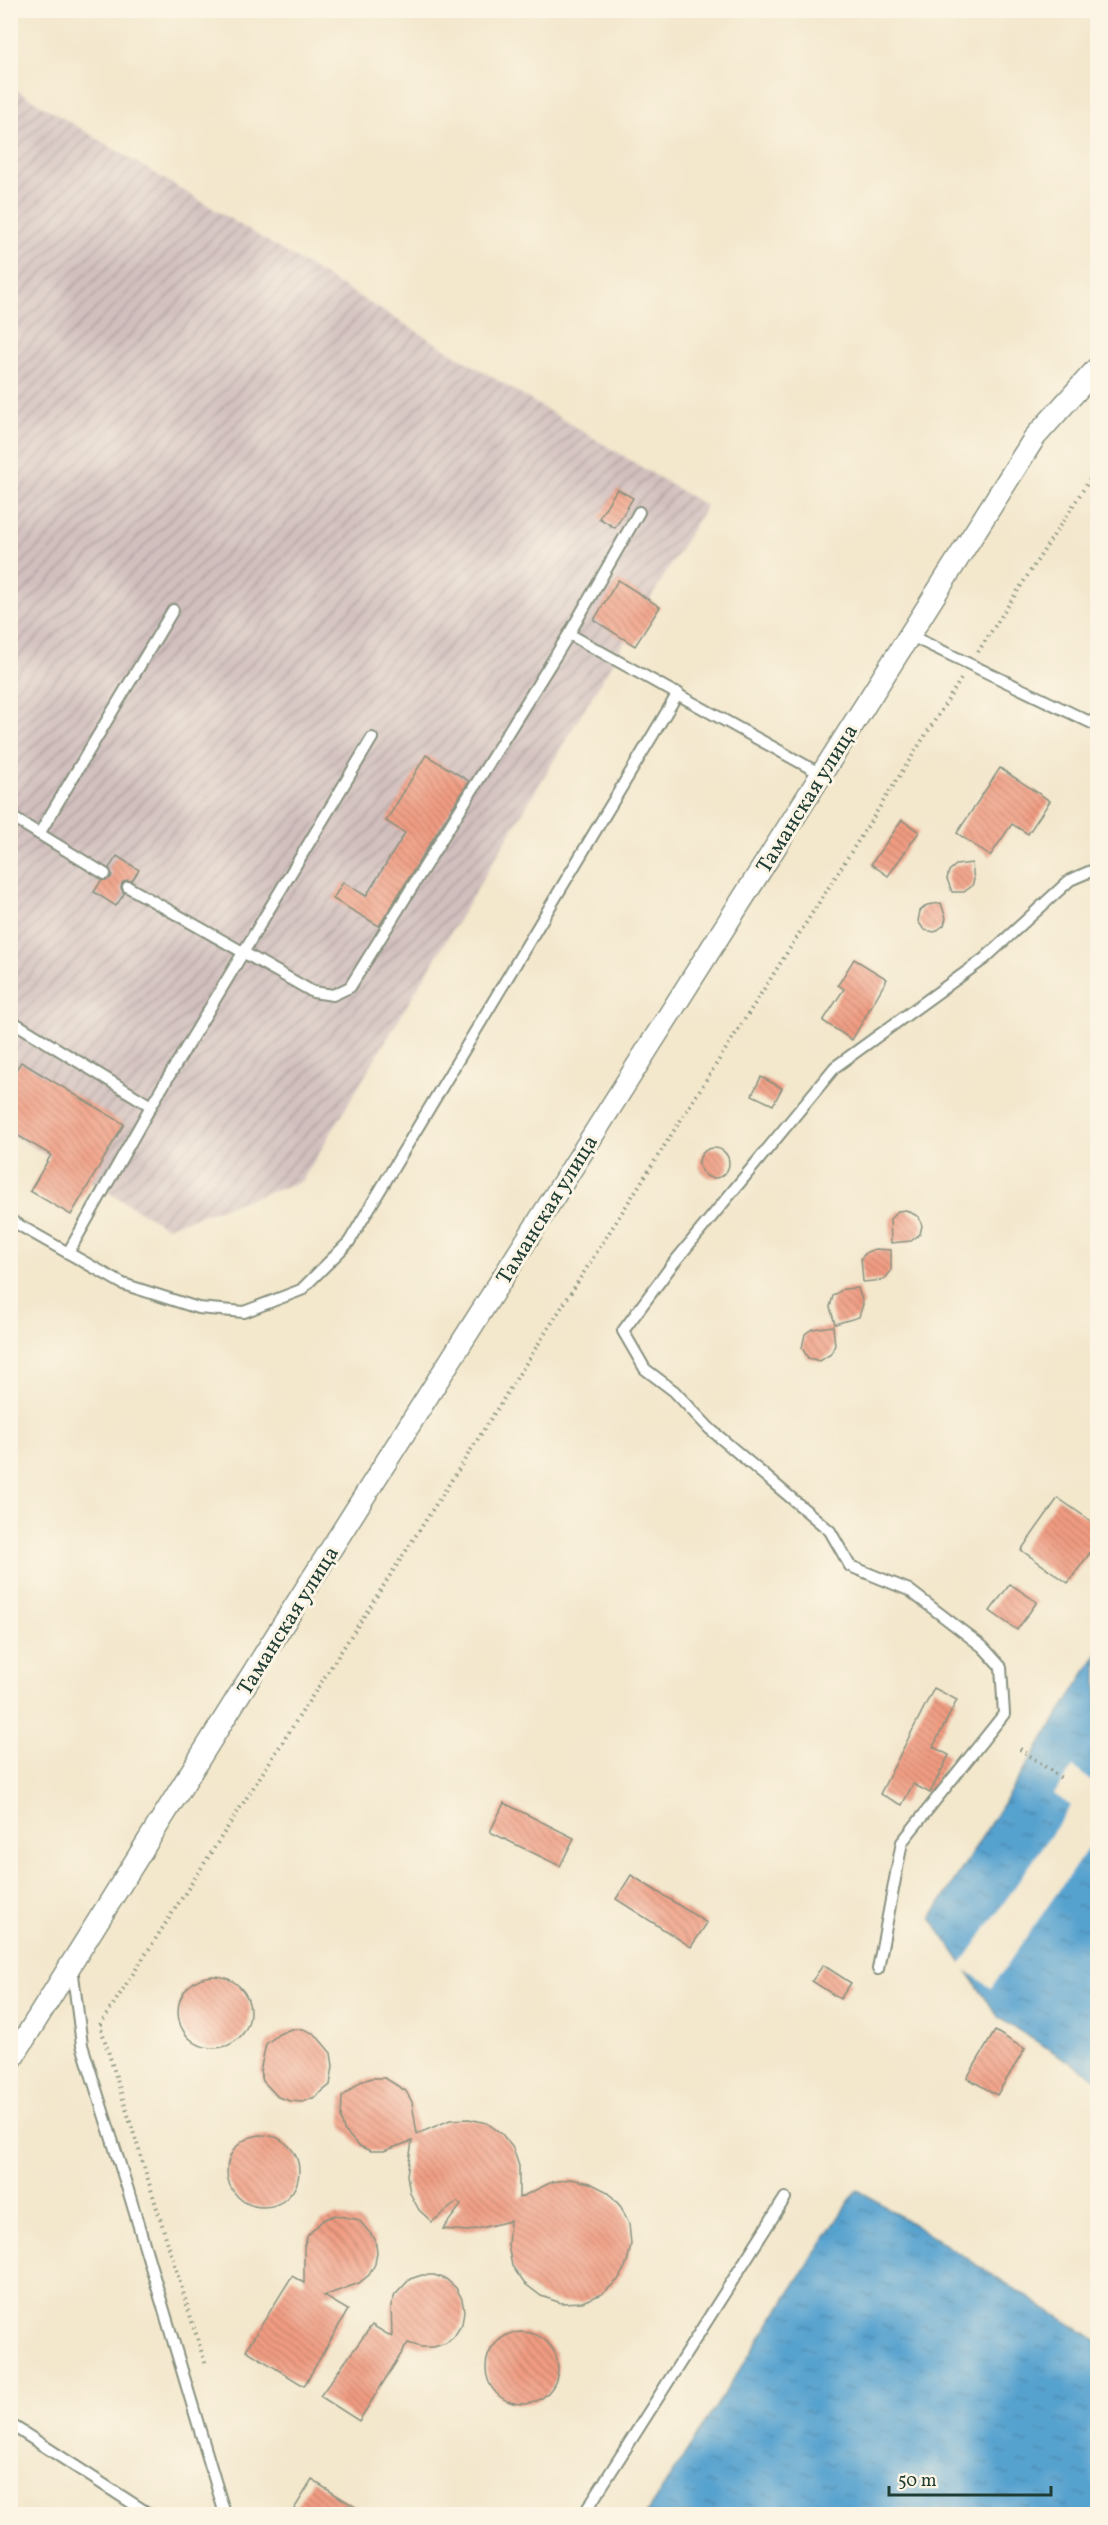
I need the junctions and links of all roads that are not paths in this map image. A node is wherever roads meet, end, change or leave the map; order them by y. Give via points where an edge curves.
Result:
1 (1098, 367) edge
2 (639, 512) dead end
3 (173, 610) dead end
4 (569, 634) junction
5 (909, 635) junction
6 (678, 693) junction
7 (1098, 726) edge
8 (372, 738) dead end
9 (821, 774) junction
10 (10, 816) edge
11 (39, 834) junction
12 (1098, 868) edge
13 (105, 874) dead end
14 (128, 887) dead end
15 (243, 955) junction
16 (10, 1020) edge
17 (151, 1106) junction
18 (10, 1220) edge
19 (68, 1253) junction
20 (72, 1965) junction
21 (878, 1969) dead end
22 (10, 2062) edge
23 (785, 2198) dead end
24 (10, 2424) edge
25 (149, 2514) edge
26 (225, 2514) edge
27 (584, 2514) edge

1 - 5 street, Таманская улица via 1035,437
2 - 4 lane
3 - 11 lane
4 - 6 lane
4 - 15 lane via 350,987 333,995 313,992
5 - 7 lane
5 - 9 street, Таманская улица
6 - 9 lane
6 - 19 lane via 349,1242 301,1290 244,1312 198,1308 123,1284
8 - 15 lane
9 - 20 street, Таманская улица
10 - 11 lane
11 - 13 lane
12 - 21 lane via 1070,880 984,959 835,1067 622,1331 645,1369 830,1531 850,1566 909,1590 983,1647 1001,1667 1004,1714 902,1842
14 - 15 lane
15 - 17 lane
16 - 17 lane
17 - 19 lane
18 - 19 lane
20 - 22 street, Таманская улица
20 - 26 lane via 82,2045
23 - 27 lane
24 - 25 lane

